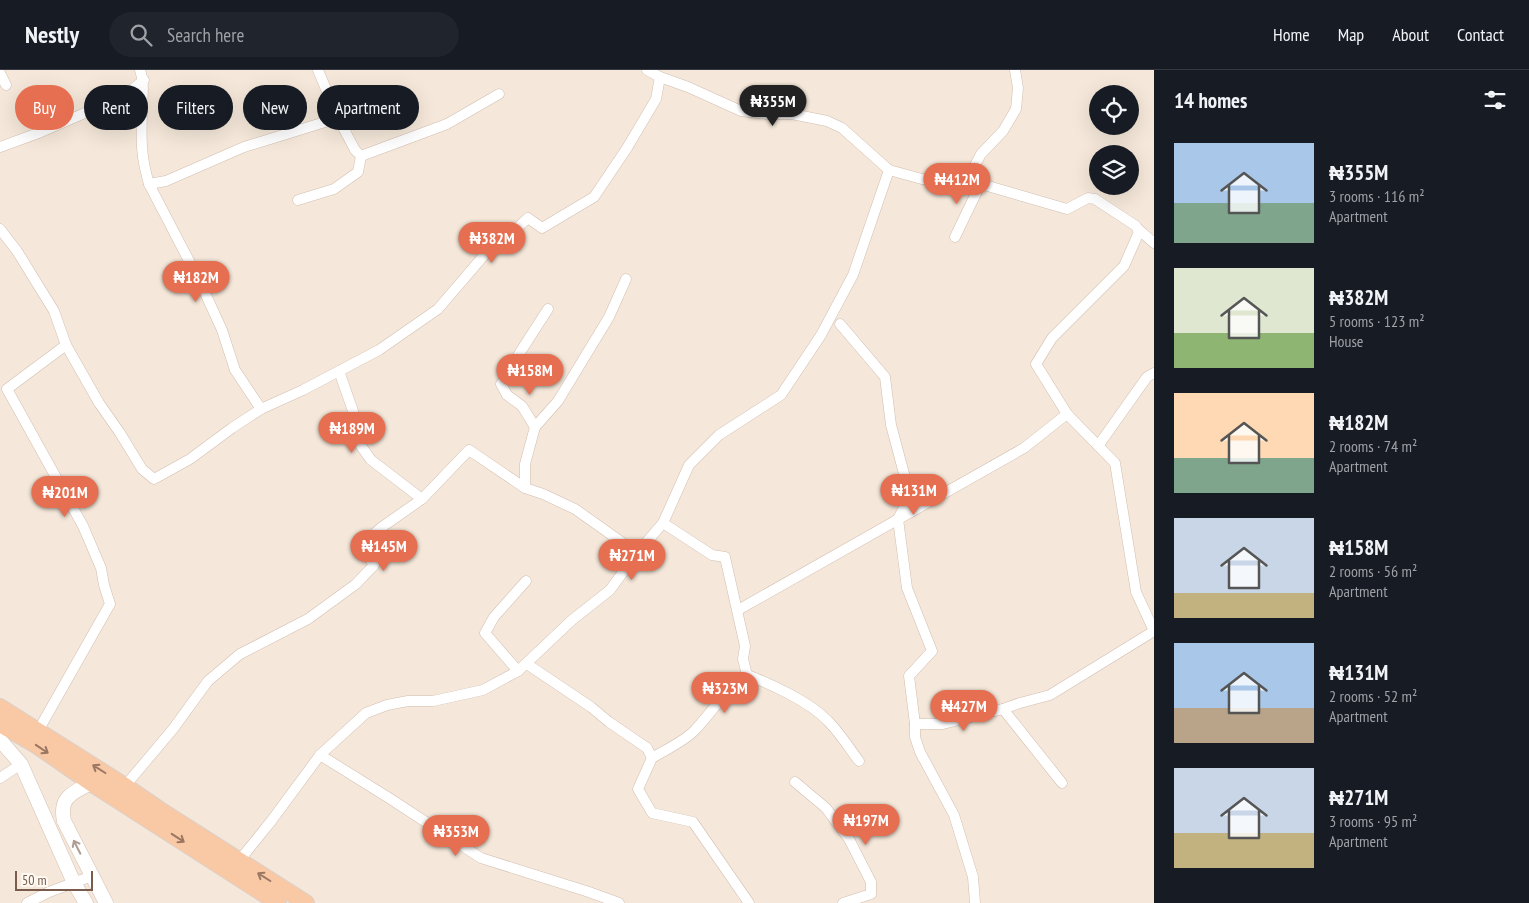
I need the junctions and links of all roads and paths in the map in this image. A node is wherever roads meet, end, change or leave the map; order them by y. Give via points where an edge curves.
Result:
1 (318, 70) edge
2 (647, 70) edge
3 (1015, 70) edge
4 (0, 73) edge
5 (142, 75) edge
6 (660, 77) junction
7 (6, 85) dead end
8 (133, 85) edge
9 (324, 85) edge
10 (499, 94) dead end
11 (84, 113) edge
12 (317, 124) edge
13 (142, 130) edge
14 (344, 130) edge
15 (0, 146) edge
16 (361, 156) junction
17 (888, 170) junction
18 (967, 180) junction
19 (149, 184) junction
20 (981, 184) junction
21 (298, 200) dead end
22 (0, 229) edge
23 (1138, 229) junction
24 (955, 237) dead end
25 (1154, 243) edge
26 (626, 279) dead end
27 (548, 309) dead end
28 (840, 324) dead end
29 (66, 345) junction
30 (339, 371) junction
31 (1154, 373) edge
32 (261, 409) junction
33 (1067, 414) junction
34 (535, 427) junction
35 (1098, 446) junction
36 (525, 488) junction
37 (422, 499) junction
38 (898, 519) junction
39 (663, 523) junction
40 (636, 553) junction
41 (526, 580) dead end
42 (738, 610) junction
43 (527, 664) junction
44 (518, 672) junction
45 (747, 675) junction
46 (0, 708) edge
47 (1003, 709) junction
48 (0, 724) edge
49 (915, 724) junction
50 (38, 732) junction
51 (0, 740) edge
52 (320, 755) junction
53 (652, 758) junction
54 (859, 761) dead end
55 (21, 764) junction
56 (0, 778) edge
57 (795, 782) dead end
58 (91, 783) junction
59 (1062, 783) dead end
60 (126, 786) junction
61 (239, 861) junction
62 (92, 876) junction
63 (74, 883) junction
64 (27, 903) edge
65 (86, 903) edge
66 (106, 903) edge
67 (278, 903) edge
68 (306, 903) edge
69 (619, 903) edge
70 (749, 903) edge
71 (843, 903) edge
72 (975, 903) edge

1 - 9 street
2 - 6 street
3 - 18 street via 1018,88 1016,108 1003,131 981,154
4 - 7 street
5 - 8 street
6 - 17 street via 740,111 792,114 827,121 842,128
6 - 30 street via 656,98 628,148 594,197 542,228 528,218 492,246 438,310 380,350
10 - 16 street via 447,124
11 - 15 street
12 - 19 street via 244,147 166,181
13 - 19 street via 142,154
14 - 16 street
16 - 21 street via 358,172 334,189
17 - 18 street via 922,178
17 - 39 street via 853,274 821,335 781,395 719,435 689,465
18 - 20 street
19 - 32 street via 200,282 222,330 235,370
20 - 23 street via 1066,209 1088,198 1095,199
20 - 24 street
22 - 29 street via 54,312
23 - 25 street
23 - 33 street via 1124,266 1052,338 1036,364
26 - 34 street via 610,317 558,401
27 - 34 street via 502,384 507,396 522,406
28 - 38 street via 885,377 890,425 910,496
29 - 32 street via 98,403 142,469 154,479 190,459
29 - 50 street via 7,389 83,526 110,604
30 - 32 street
30 - 37 street via 352,411 356,439 371,460
31 - 35 street via 1147,377
33 - 35 street
33 - 38 street via 1024,448
34 - 36 street via 525,464
35 - 47 street via 1115,463 1136,592 1154,631 1050,695
36 - 37 street via 469,450
36 - 40 street via 575,509
37 - 60 street via 361,546 374,565 356,584 308,619 240,654 208,681
38 - 42 street
38 - 49 street via 907,588 932,651 909,676
39 - 40 street
39 - 42 street via 712,555 725,556
40 - 43 street via 610,590 572,620
41 - 44 street via 494,617 485,633
42 - 45 street
43 - 44 street
43 - 53 street via 647,748
44 - 52 street via 483,690 433,701 386,705 366,714
45 - 53 street via 693,732
45 - 54 street via 804,703 828,720
46 - 50 highway
47 - 49 street via 943,724
47 - 59 street
48 -> 58 highway
49 - 72 street via 920,752 954,815 973,877
60 -> 50 highway
51 - 55 main road
52 - 61 street
52 - 69 street via 480,858
53 - 70 street via 638,789 652,813 693,822
55 - 56 street
55 - 63 main road
57 - 71 street via 826,808 849,839 871,882 871,894
62 -> 58 main road via 64,821 62,806 67,798
58 -> 67 highway
60 - 61 highway
68 -> 61 highway
62 - 63 street
62 - 66 main road
63 - 64 street
63 - 65 main road

